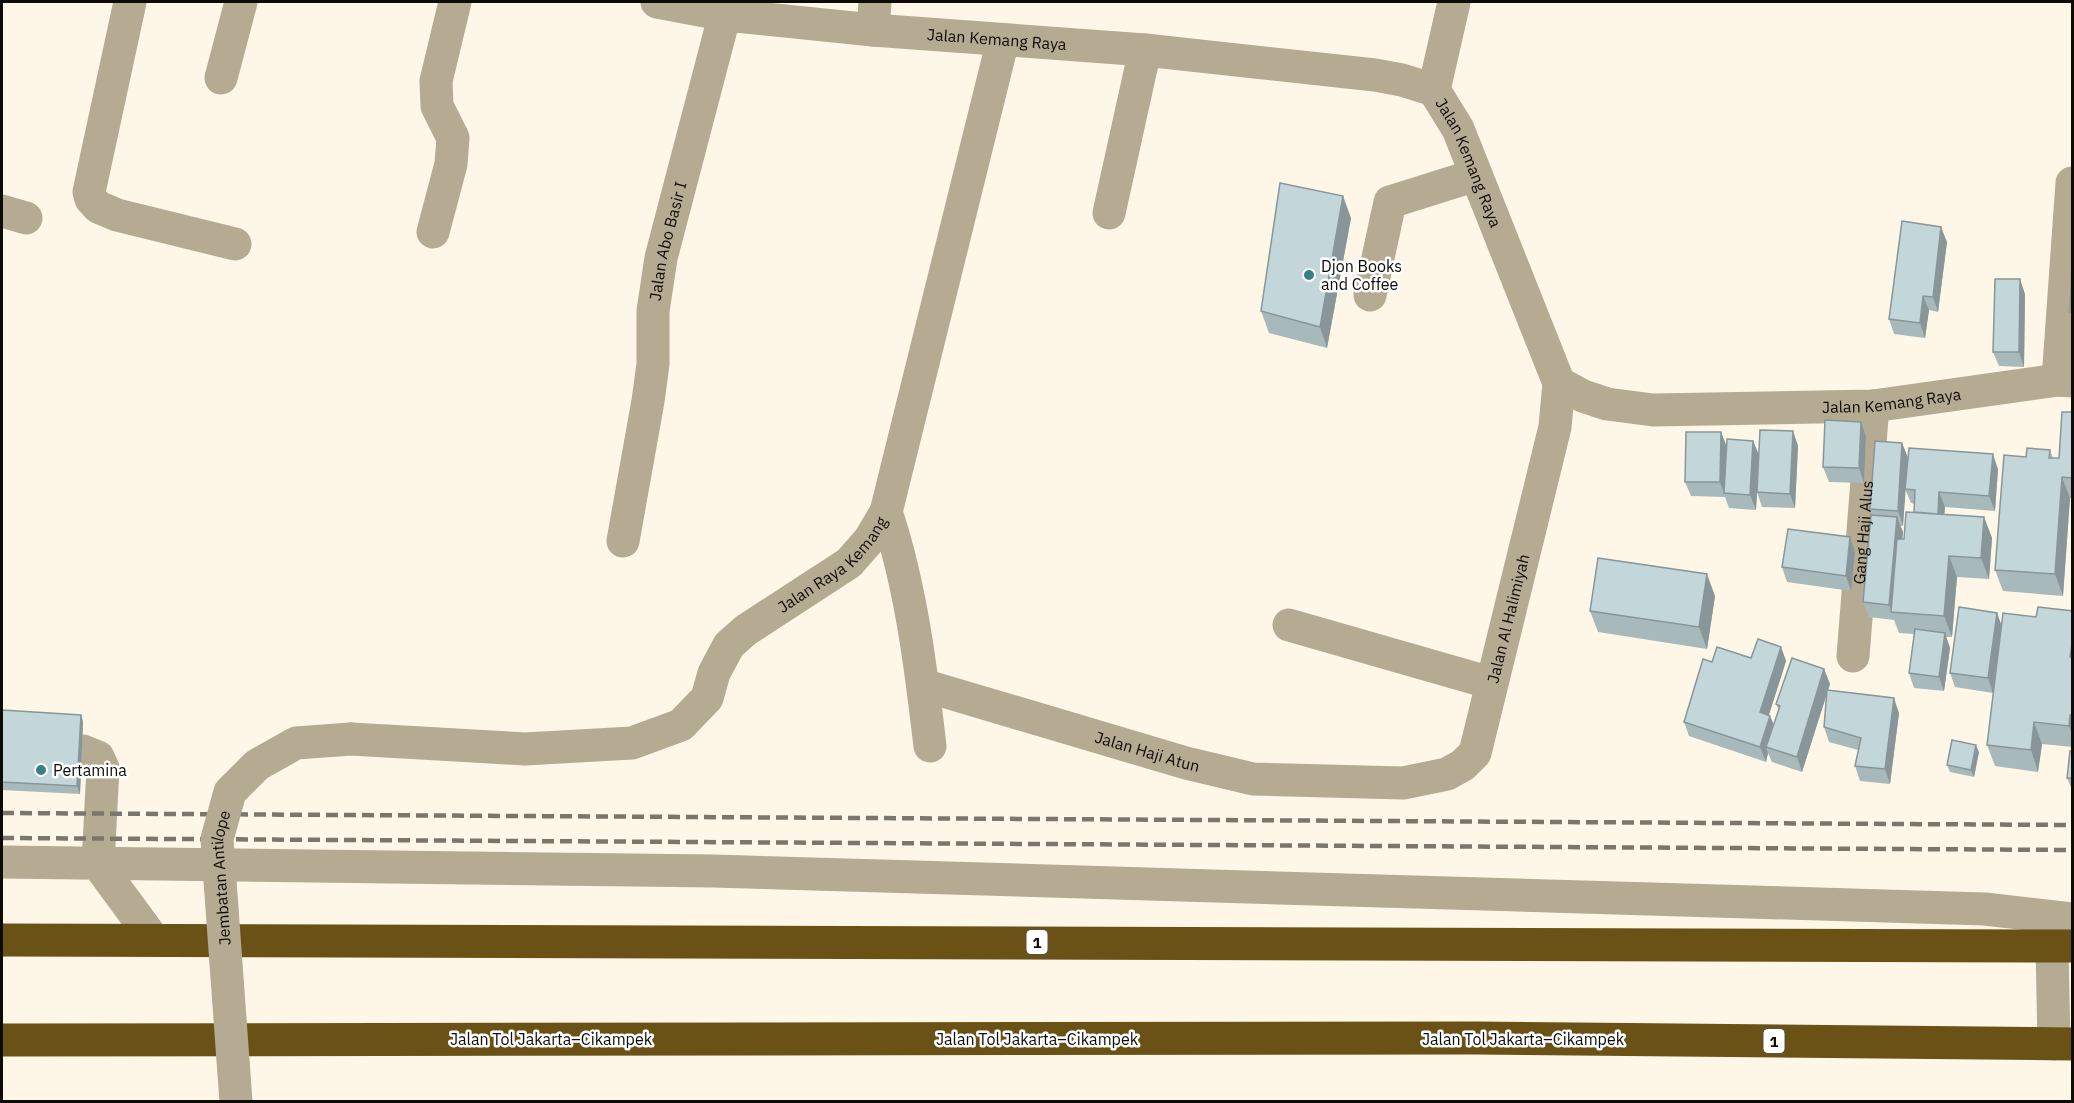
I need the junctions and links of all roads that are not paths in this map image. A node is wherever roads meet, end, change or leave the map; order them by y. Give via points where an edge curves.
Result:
1 (130, 2) edge
2 (241, 2) edge
3 (455, 2) edge
4 (657, 2) edge
5 (1454, 2) edge
6 (727, 8) edge
7 (874, 16) edge
8 (1003, 40) junction
9 (1144, 50) junction
10 (221, 78) dead end
11 (1434, 90) junction
12 (1476, 175) junction
13 (2073, 183) edge
14 (1109, 213) dead end
15 (433, 232) dead end
16 (235, 244) dead end
17 (1370, 295) dead end
18 (2065, 380) edge
19 (1559, 383) junction
20 (1874, 406) junction
21 (886, 512) junction
22 (623, 541) dead end
23 (1289, 625) dead end
24 (1853, 656) dead end
25 (1491, 683) junction
26 (923, 685) junction
27 (351, 739) joint
28 (930, 746) dead end
29 (83, 751) dead end
30 (2, 862) edge
31 (98, 864) junction
32 (2073, 919) edge
33 (153, 939) junction
34 (2, 940) edge
35 (2062, 946) edge
36 (2, 1040) edge
37 (2063, 1044) edge
38 (236, 1101) edge

1 - 16 street via 89,192 91,200 117,215
2 - 10 street
3 - 15 street via 436,81 437,106 453,138 451,164
4 - 6 street
5 - 11 street
6 - 7 street, Jalan Kemang Raya
6 - 22 street, Jalan Abo Basir I via 661,258 653,311 648,402
7 - 8 street, Jalan Kemang Raya
8 - 9 street, Jalan Kemang Raya
8 - 21 street, Jalan Raya Kemang
9 - 11 street, Jalan Kemang Raya via 1375,75
9 - 14 street
11 - 12 street, Jalan Kemang Raya via 1458,129
12 - 17 street via 1390,202
12 - 19 street, Jalan Kemang Raya
13 - 18 street
18 - 20 street, Jalan Kemang Raya
19 - 20 street, Jalan Kemang Raya via 1607,404 1641,409
19 - 25 street, Jalan Al Halimiyah via 1556,427
20 - 24 street, Gang Haji Alus
21 - 26 street via 898,548
21 - 27 street, Jalan Raya Kemang via 849,562 729,645 714,673 707,698 681,725 632,743 525,749
23 - 25 street, Jalan Al Halimiyah
25 - 26 street, Jalan Haji Atun via 1475,753 1447,774 1403,783 1253,779
26 - 28 street
27 - 38 street, Jembatan Antilope, bridge via 296,743 257,765 230,792 217,839
29 - 31 street via 98,757 103,768
30 - 31 street
31 - 32 street via 736,872 1973,908
31 - 33 street
33 - 34 highway, 1
33 - 35 highway, 1
35 - 37 street
36 - 37 highway, Jalan Tol Jakarta–Cikampek / 1 via 1487,1038

